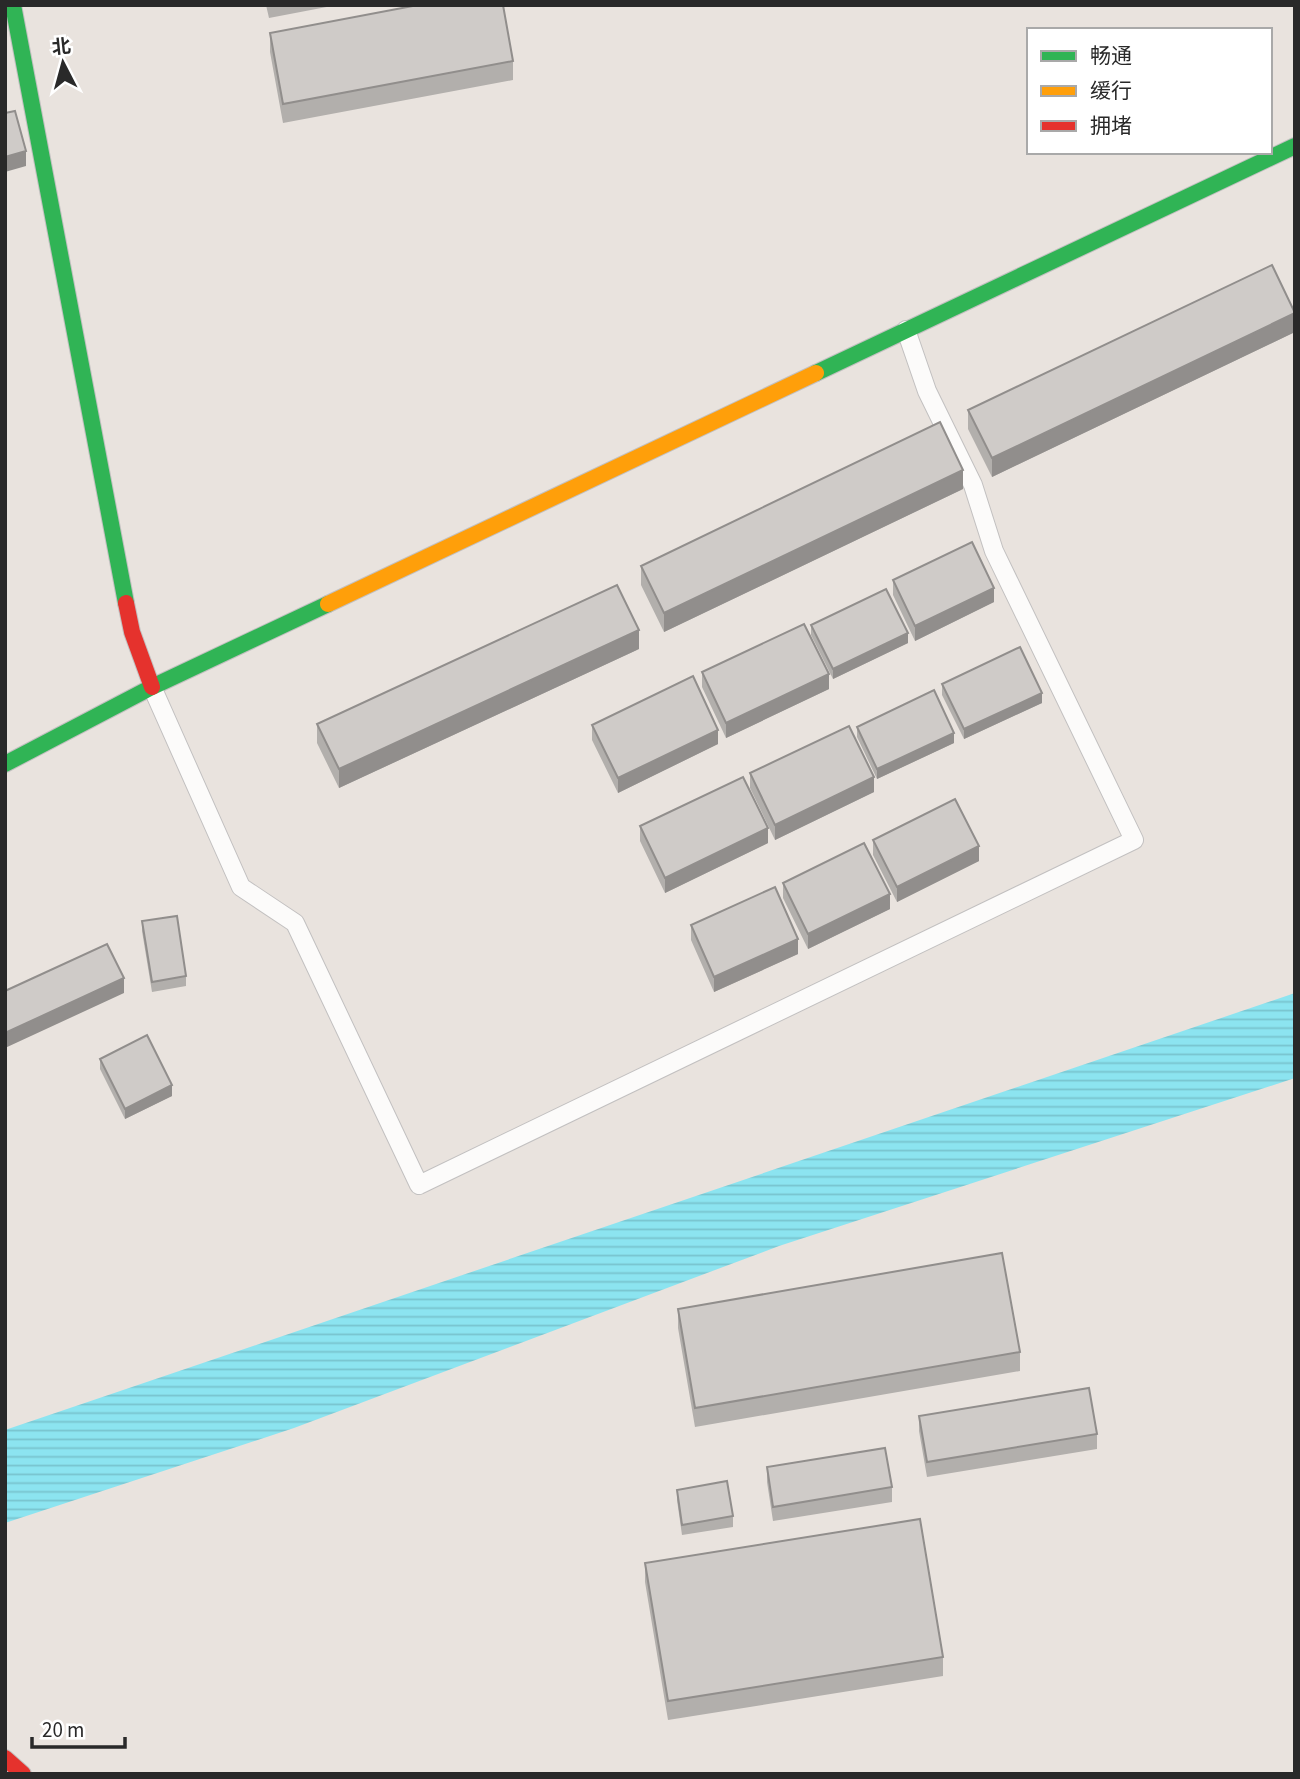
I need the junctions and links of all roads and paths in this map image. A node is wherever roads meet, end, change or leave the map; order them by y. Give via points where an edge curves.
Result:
1 (13, 5) edge
2 (1295, 145) edge
3 (906, 330) junction
4 (152, 687) junction
5 (5, 764) edge
6 (5, 1758) edge
7 (23, 1774) edge

1 - 4 main road via 132,632
2 - 3 main road
3 - 4 main road
3 - 4 lane via 927,391 973,485 994,551 1134,840 419,1185 295,923 240,887
4 - 5 main road
6 - 7 main road

